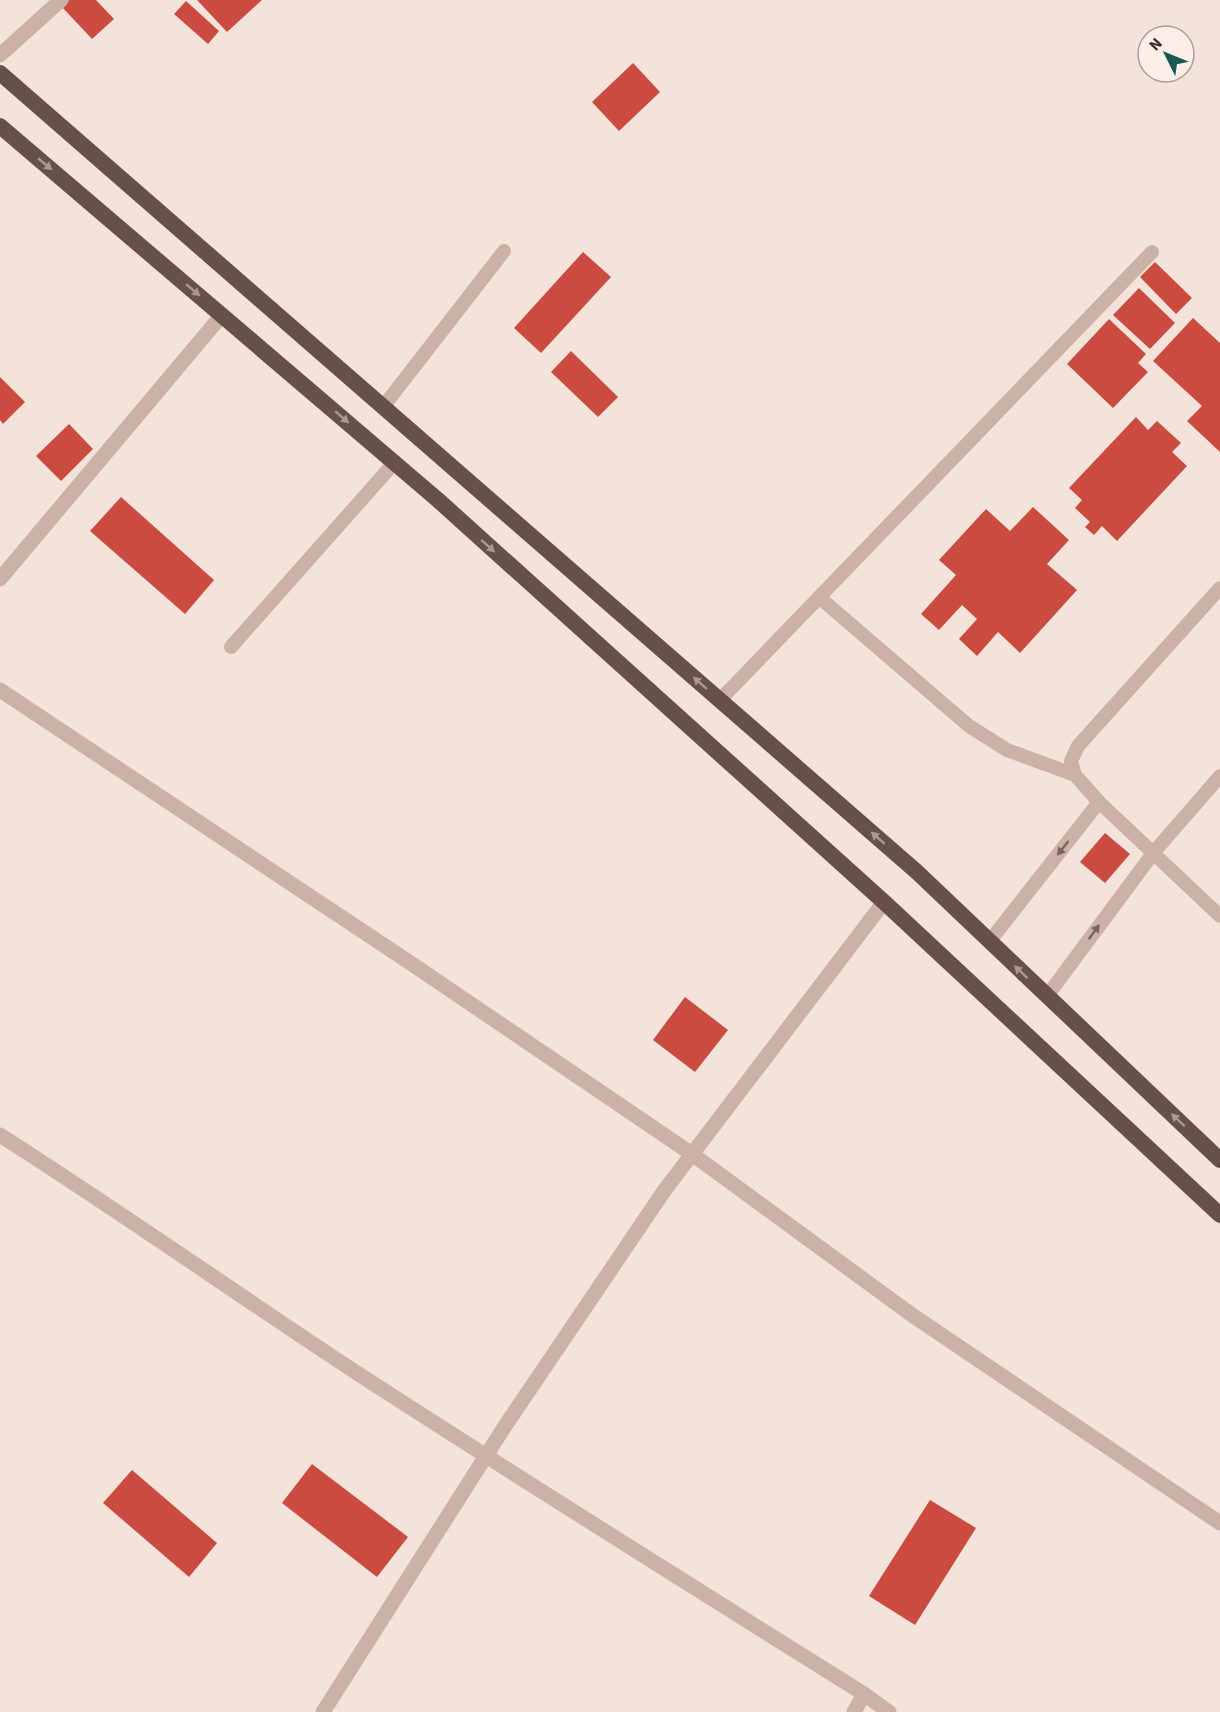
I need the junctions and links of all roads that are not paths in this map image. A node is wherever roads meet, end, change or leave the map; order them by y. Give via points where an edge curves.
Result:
1 (61, 0) edge
2 (0, 55) edge
3 (0, 74) edge
4 (0, 126) edge
5 (504, 252) dead end
6 (1152, 252) dead end
7 (222, 315) junction
8 (383, 407) junction
9 (394, 462) junction
10 (0, 579) edge
11 (1220, 588) edge
12 (819, 597) junction
13 (231, 648) dead end
14 (0, 690) edge
15 (720, 700) junction
16 (1075, 775) junction
17 (1220, 776) edge
18 (1099, 802) junction
19 (1154, 852) junction
20 (884, 902) junction
21 (1220, 916) edge
22 (989, 942) junction
23 (1047, 996) junction
24 (0, 1136) edge
25 (692, 1154) junction
26 (1220, 1160) edge
27 (1220, 1215) edge
28 (486, 1456) junction
29 (1220, 1523) edge
30 (864, 1694) junction
31 (323, 1712) edge
32 (854, 1712) edge
33 (889, 1712) edge

1 - 2 street
3 - 8 highway
4 -> 7 highway
5 - 8 lane
6 - 12 lane
7 -> 9 highway
7 - 10 street
15 -> 8 highway
9 - 13 lane
9 -> 20 highway
11 - 16 lane via 1078,746 1071,761
12 - 15 lane
12 - 16 lane via 969,726 1008,750
14 - 25 street
22 -> 15 highway via 918,872
16 - 18 lane
17 - 19 lane
18 - 19 lane
18 -> 22 lane
19 - 21 lane
23 -> 19 lane
20 - 25 street
20 - 27 highway
23 -> 22 highway
26 -> 23 highway
24 - 28 street
25 - 28 street
25 - 29 street via 912,1315
28 - 30 street
28 - 31 street
30 - 32 street
30 - 33 street

